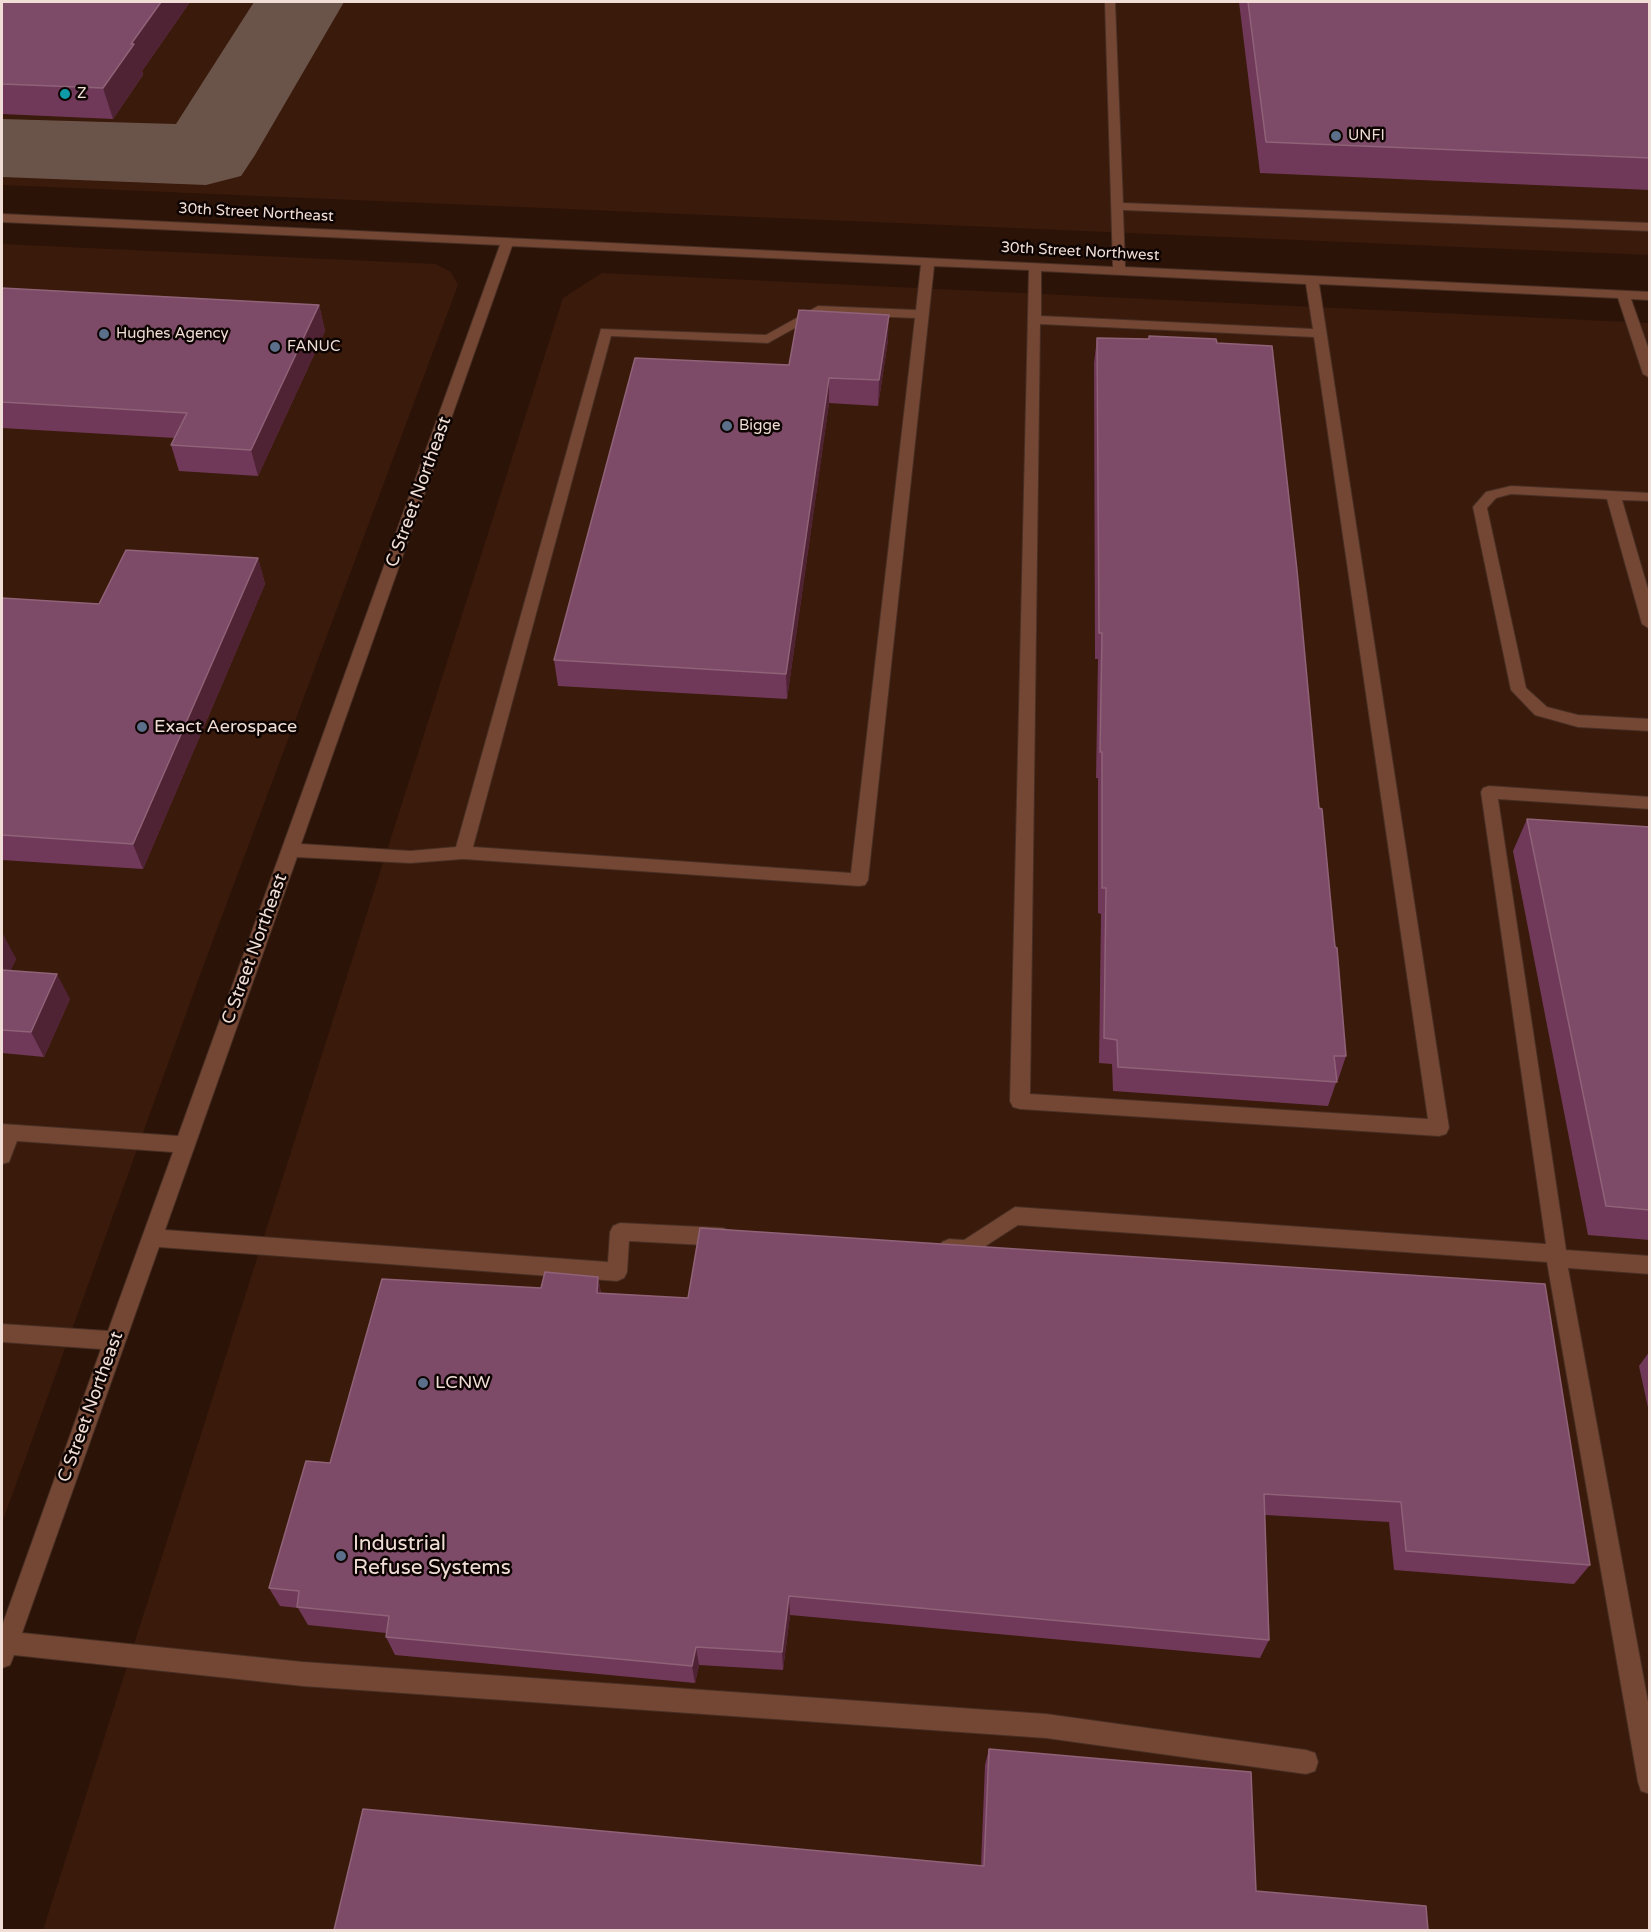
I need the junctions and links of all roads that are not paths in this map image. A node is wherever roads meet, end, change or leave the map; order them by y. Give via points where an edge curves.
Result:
1 (1110, 2) edge
2 (1117, 206) junction
3 (2, 218) edge
4 (1650, 227) edge
5 (508, 242) junction
6 (928, 261) junction
7 (1035, 266) junction
8 (1119, 271) junction
9 (1312, 280) junction
10 (1623, 295) junction
11 (1650, 296) edge
12 (922, 314) junction
13 (1034, 320) junction
14 (1320, 333) junction
15 (1650, 374) edge
16 (1613, 495) junction
17 (1650, 497) edge
18 (1650, 624) edge
19 (1650, 725) edge
20 (1650, 803) edge
21 (291, 850) junction
22 (464, 853) junction
23 (6, 1133) edge
24 (185, 1145) junction
25 (2, 1156) edge
26 (152, 1238) junction
27 (740, 1238) edge
28 (931, 1247) edge
29 (1556, 1256) junction
30 (1650, 1265) edge
31 (2, 1333) edge
32 (115, 1341) junction
33 (4, 1650) edge
34 (1306, 1762) dead end
35 (1650, 1782) edge

1 - 2 street
2 - 4 street
2 - 8 street
3 - 5 street, 30th Street Northeast
5 - 6 street, 30th Street Northwest
5 - 21 street, C Street Northeast
6 - 7 street, 30th Street Northwest
6 - 12 street
7 - 8 street, 30th Street Northwest
7 - 13 street
8 - 9 street, 30th Street Northwest
9 - 10 street, 30th Street Northwest
9 - 14 street
10 - 11 street, 30th Street Northwest
10 - 15 street
12 - 22 street via 818,310 768,339 606,332
12 - 22 street via 859,880
13 - 14 street
13 - 14 street via 1020,1101 1439,1128
16 - 17 street
16 - 18 street
16 - 19 street via 1511,490 1491,495 1480,507 1519,690 1541,711 1578,721
20 - 29 street via 1489,792
21 - 22 street via 410,857
21 - 24 street, C Street Northeast
23 - 24 street
23 - 25 street
24 - 26 street, C Street Northeast
26 - 27 street via 617,1272 620,1232
26 - 32 street, C Street Northeast
28 - 29 street via 967,1249 1014,1216
29 - 30 street
29 - 35 street
31 - 32 street
32 - 33 street, C Street Northeast
33 - 34 street via 1046,1726

